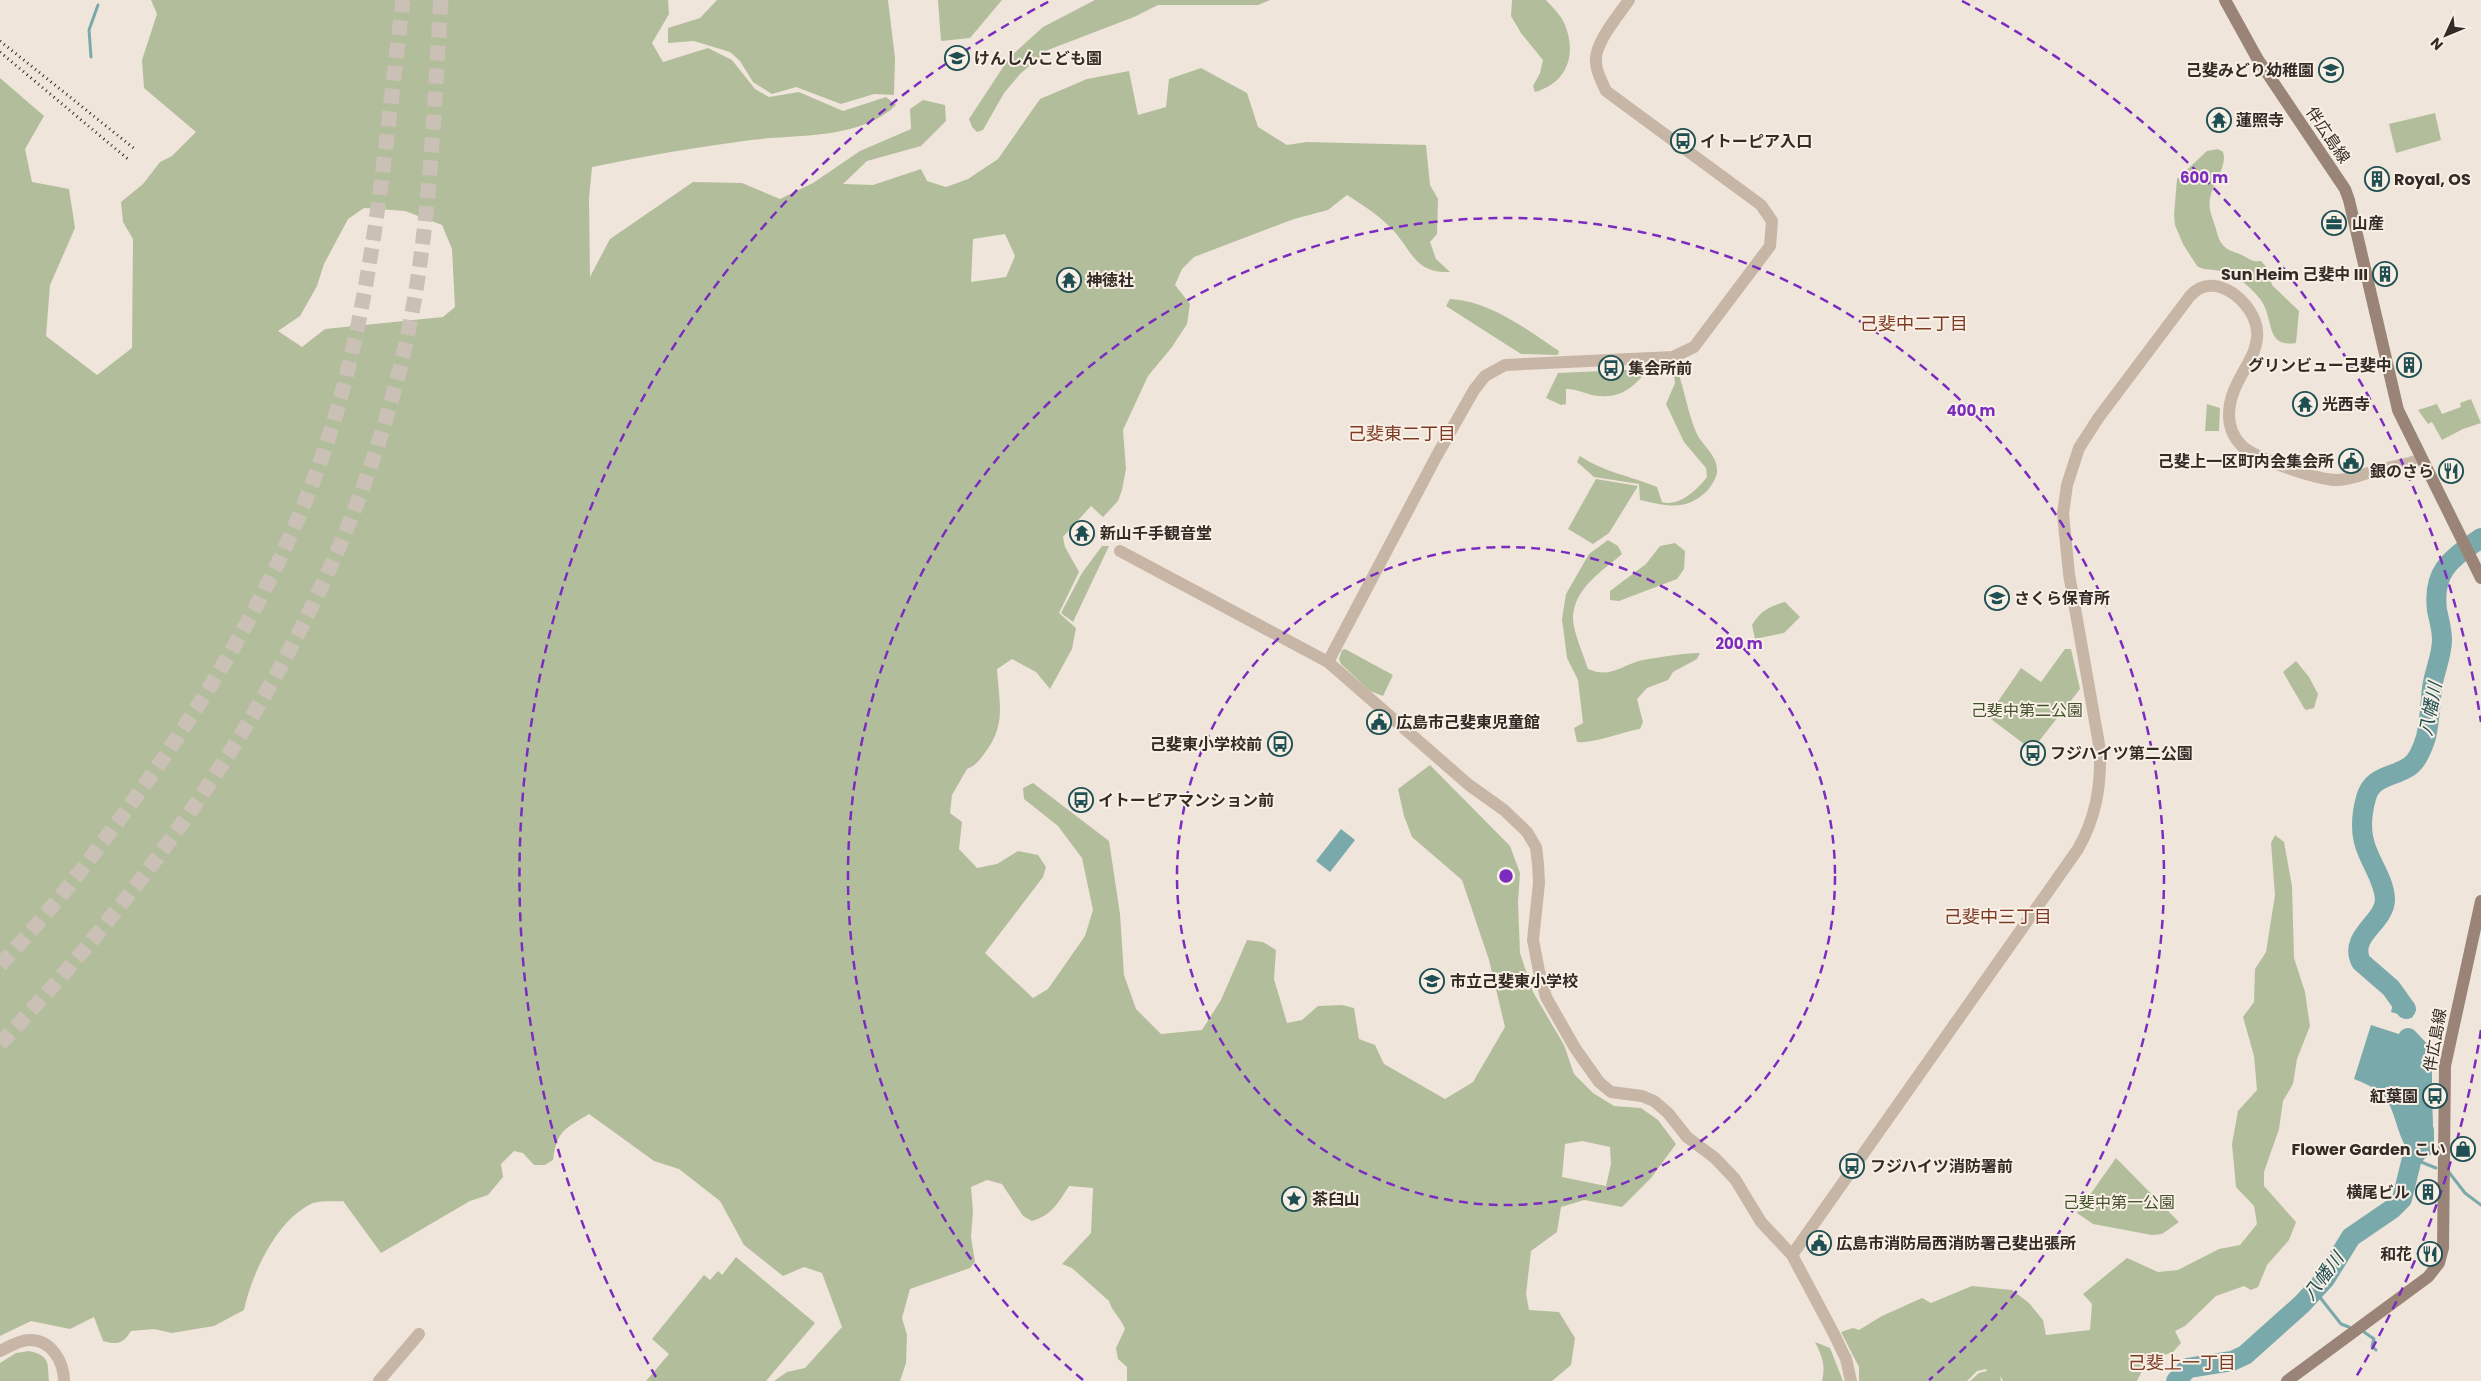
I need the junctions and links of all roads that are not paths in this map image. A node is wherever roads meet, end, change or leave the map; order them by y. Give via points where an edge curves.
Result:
1 (1629, 0) edge
2 (2225, 0) edge
3 (2422, 459) junction
4 (1120, 552) dead end
5 (2481, 578) edge
6 (1328, 662) junction
7 (2481, 901) edge
8 (1792, 1255) junction
9 (420, 1334) dead end
10 (0, 1351) edge
11 (64, 1381) edge
12 (379, 1381) edge
13 (1851, 1381) edge
14 (2287, 1381) edge

1 - 6 street via 1599,45 1595,60 1606,91 1761,205 1772,221 1770,246 1694,347 1684,353 1673,357 1505,365 1485,376 1436,457
2 - 3 main road, 伴広島線 via 2257,58 2348,196 2393,396 2404,426
3 - 5 main road, 伴広島線
3 - 8 street via 2352,478 2330,480 2306,474 2244,447 2232,430 2229,412 2234,388 2256,346 2258,330 2254,316 2238,298 2218,286 2198,289 2185,302 2089,432 2066,486 2063,514 2067,557 2100,750 2100,780 2089,830
4 - 6 street
6 - 8 street via 1527,832 1536,847 1538,864 1533,940 1539,971 1546,996 1575,1048 1599,1082 1611,1092 1654,1100 1668,1113 1687,1137 1715,1158 1735,1179 1761,1222
7 - 14 main road, 伴広島線 via 2445,1066 2444,1248 2439,1263 2428,1277
8 - 13 street via 1846,1359
9 - 12 street
10 - 11 street via 27,1340 45,1344 59,1359

